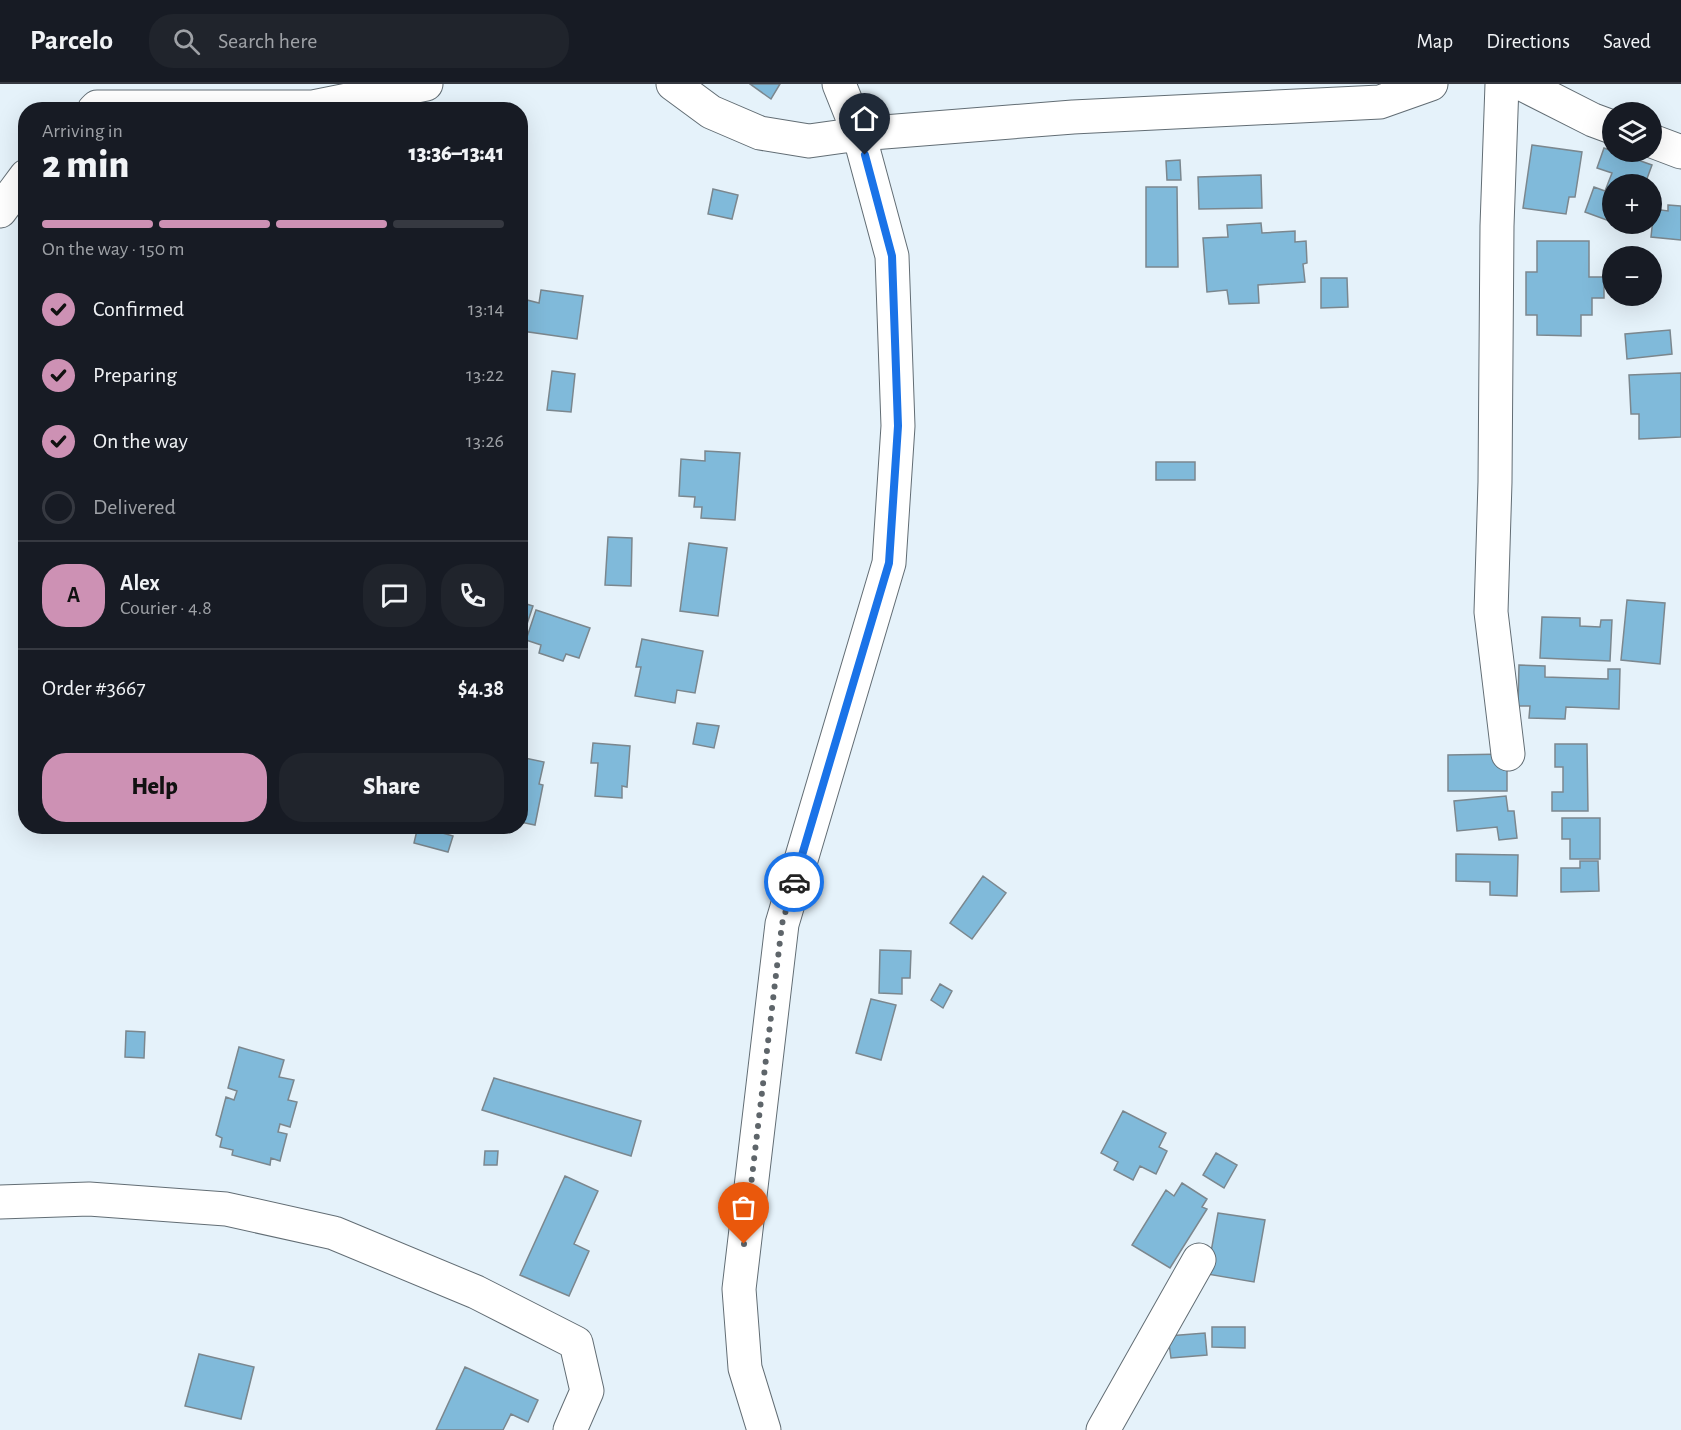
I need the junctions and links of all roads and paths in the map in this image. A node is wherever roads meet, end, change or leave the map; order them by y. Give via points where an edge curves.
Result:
1 (426, 84) edge
2 (673, 84) edge
3 (839, 84) edge
4 (1431, 84) edge
5 (1502, 84) edge
6 (1522, 84) edge
7 (338, 102) edge
8 (1602, 123) edge
9 (859, 134) junction
10 (1662, 145) edge
11 (1681, 152) edge
12 (18, 187) edge
13 (0, 211) edge
14 (1509, 754) dead end
15 (0, 1202) edge
16 (1199, 1260) dead end
17 (570, 1430) edge
18 (764, 1430) edge
19 (1103, 1430) edge

1 - 7 street
2 - 9 street via 711,112 760,133 809,141
3 - 9 street
4 - 9 street via 1380,102 1073,117
5 - 14 street via 1491,612
6 - 8 street
9 - 18 street via 892,256 898,426 889,563 782,924 739,1289 745,1368
10 - 11 street
12 - 13 street
15 - 17 street via 89,1199 226,1209 334,1233 476,1292 576,1343 587,1391
16 - 19 street

